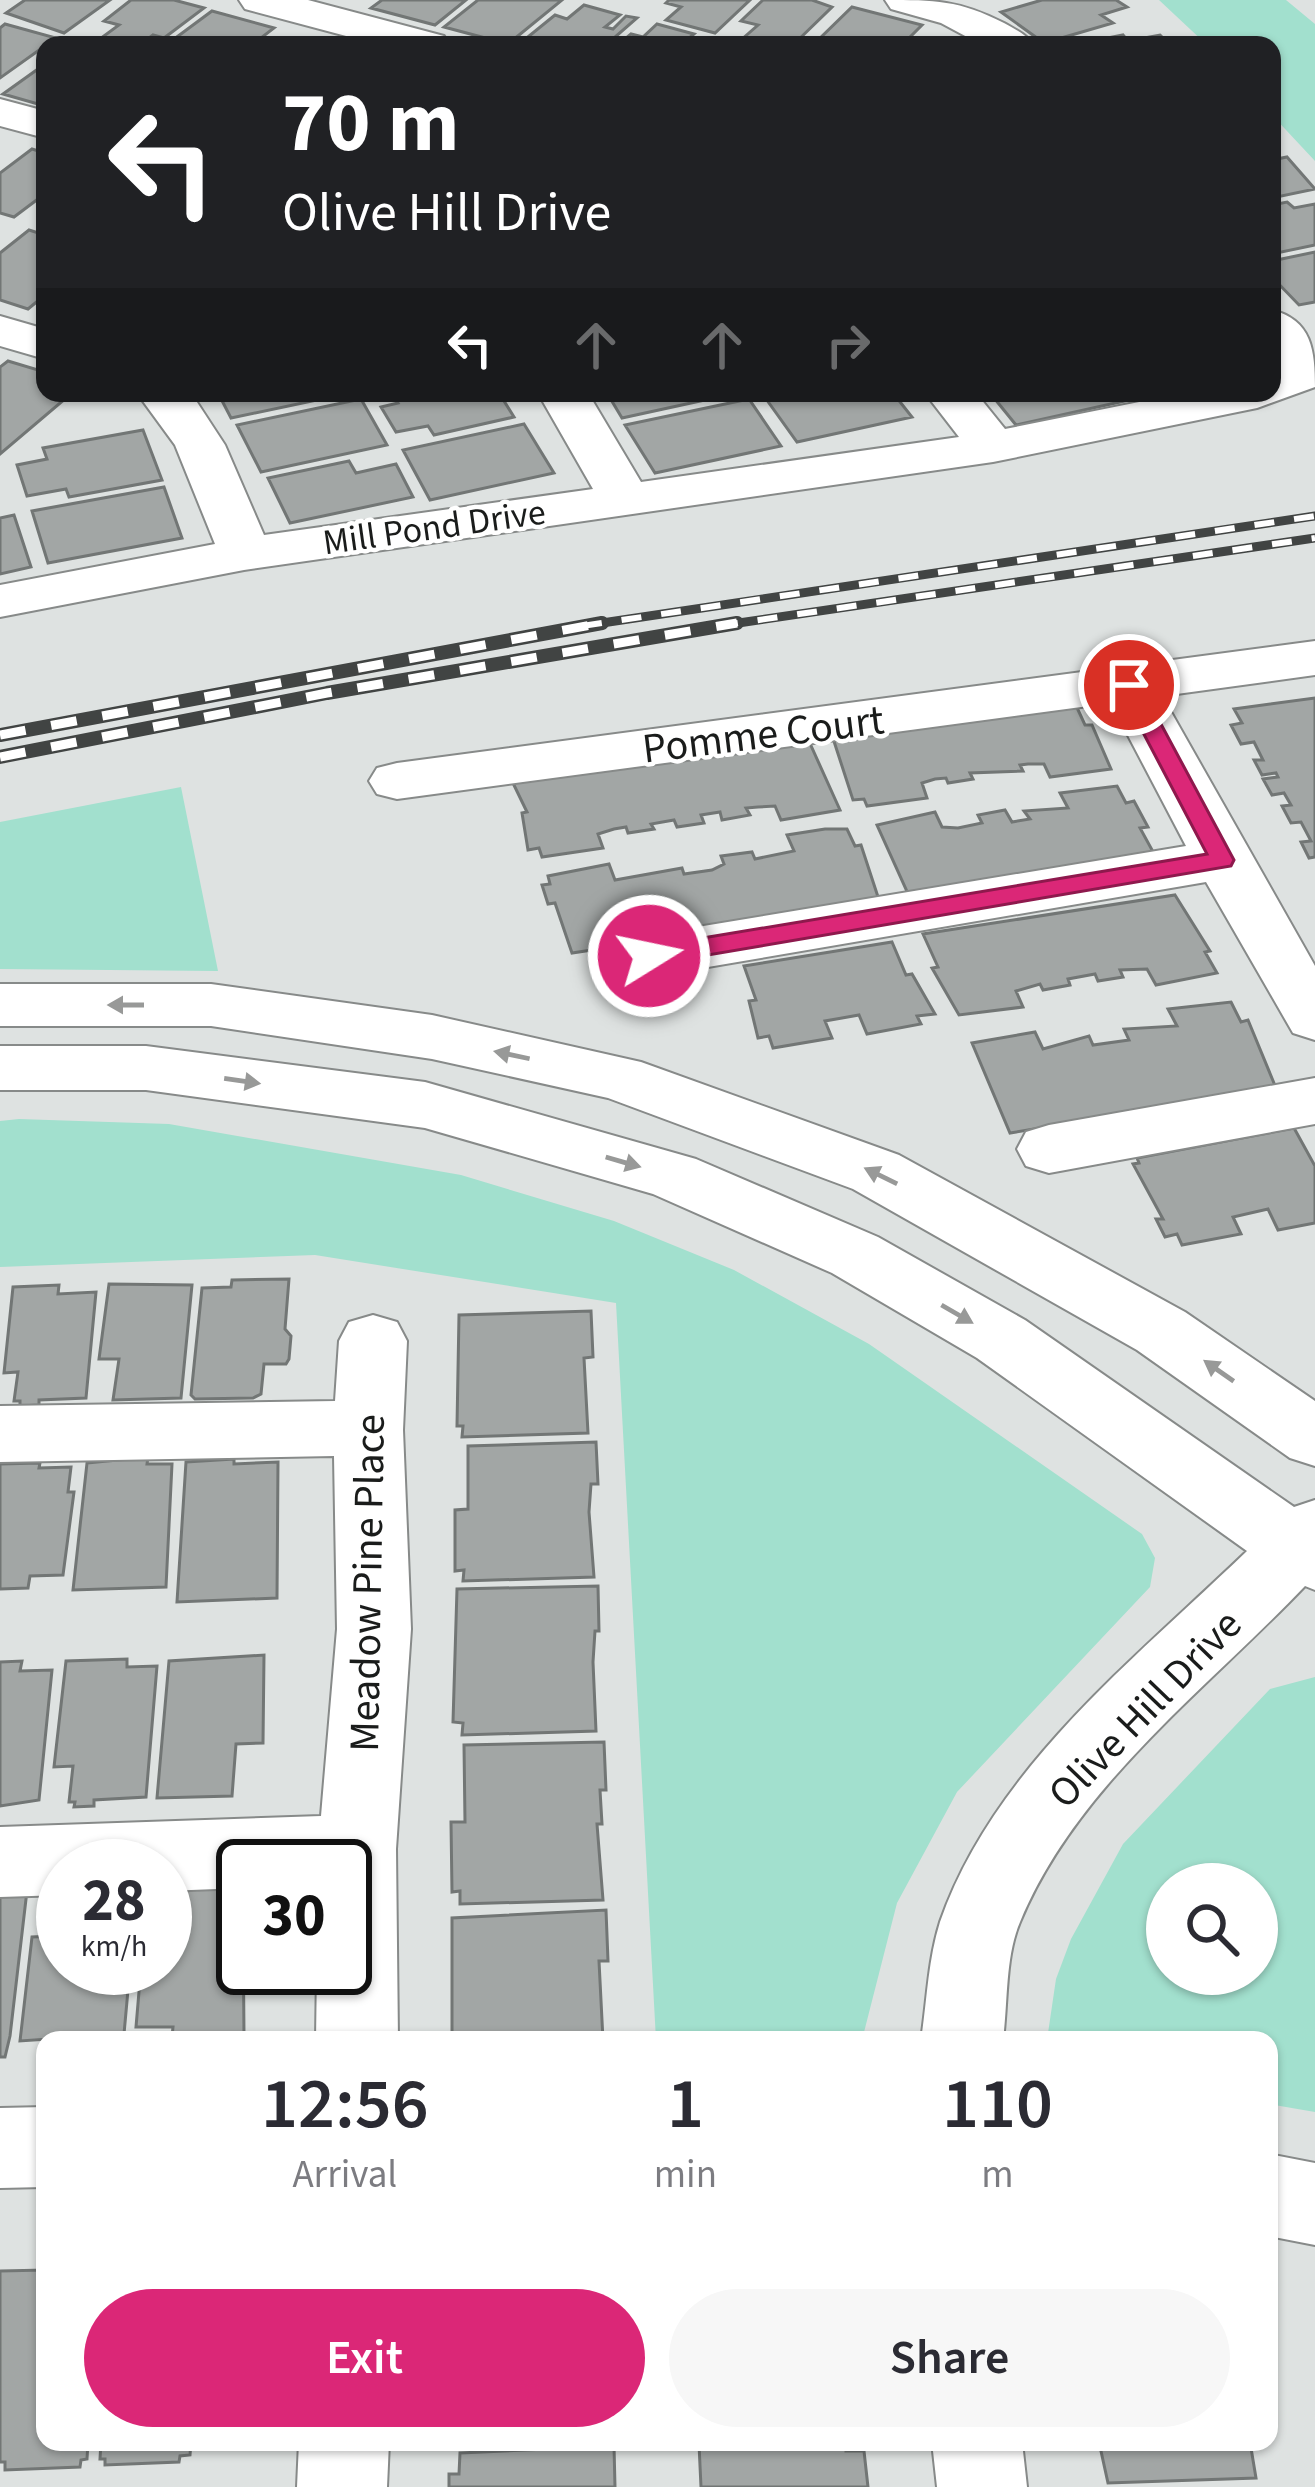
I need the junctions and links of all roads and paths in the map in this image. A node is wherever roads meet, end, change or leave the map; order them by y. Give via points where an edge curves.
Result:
1 (260, 0) edge
2 (906, 0) edge
3 (395, 36) edge
4 (996, 36) edge
5 (0, 112) edge
6 (36, 122) edge
7 (0, 330) edge
8 (1281, 334) edge
9 (36, 342) edge
10 (1281, 385) edge
11 (170, 402) edge
12 (568, 402) edge
13 (957, 402) edge
14 (1213, 402) edge
15 (993, 447) junction
16 (625, 499) junction
17 (244, 554) junction
18 (0, 601) edge
19 (1315, 658) edge
20 (1129, 685) junction
21 (397, 781) dead end
22 (1222, 860) junction
23 (649, 956) dead end
24 (1309, 994) edge
25 (0, 1005) edge
26 (0, 1068) edge
27 (1315, 1101) edge
28 (1049, 1149) dead end
29 (373, 1341) dead end
30 (368, 1430) junction
31 (0, 1434) edge
32 (1315, 1438) edge
33 (1309, 1545) edge
34 (358, 1839) edge
35 (216, 1855) edge
36 (0, 1862) edge
37 (357, 1995) edge
38 (357, 2031) edge
39 (963, 2031) edge
40 (36, 2146) edge
41 (0, 2148) edge
42 (1278, 2197) edge
43 (1315, 2204) edge
44 (344, 2451) edge
45 (978, 2451) edge
46 (342, 2487) edge
47 (982, 2487) edge

1 - 3 street
2 - 4 street
5 - 6 street
7 - 9 street
8 - 10 street via 1301,364 1296,379
11 - 17 street
12 - 16 street
13 - 15 street
14 - 15 street, Mill Pond Drive
15 - 16 street, Mill Pond Drive
16 - 17 street, Mill Pond Drive
17 - 18 street, Mill Pond Drive
19 - 20 street, Pomme Court
20 - 21 street, Pomme Court
20 - 22 street
22 - 23 street
22 - 24 street
32 -> 25 street via 1160,1331 876,1172 619,1078 432,1037 211,1005
26 -> 33 street via 146,1068 425,1105 674,1176 855,1256 1001,1339
27 - 28 street
29 - 30 street, Meadow Pine Place
30 - 31 street
30 - 34 street, Meadow Pine Place via 374,1629
33 - 39 street, Olive Hill Drive via 1126,1717 1039,1818 981,1918
35 - 36 street
37 - 38 street, Meadow Pine Place
40 - 41 street
42 - 43 street
44 - 46 street
45 - 47 street

